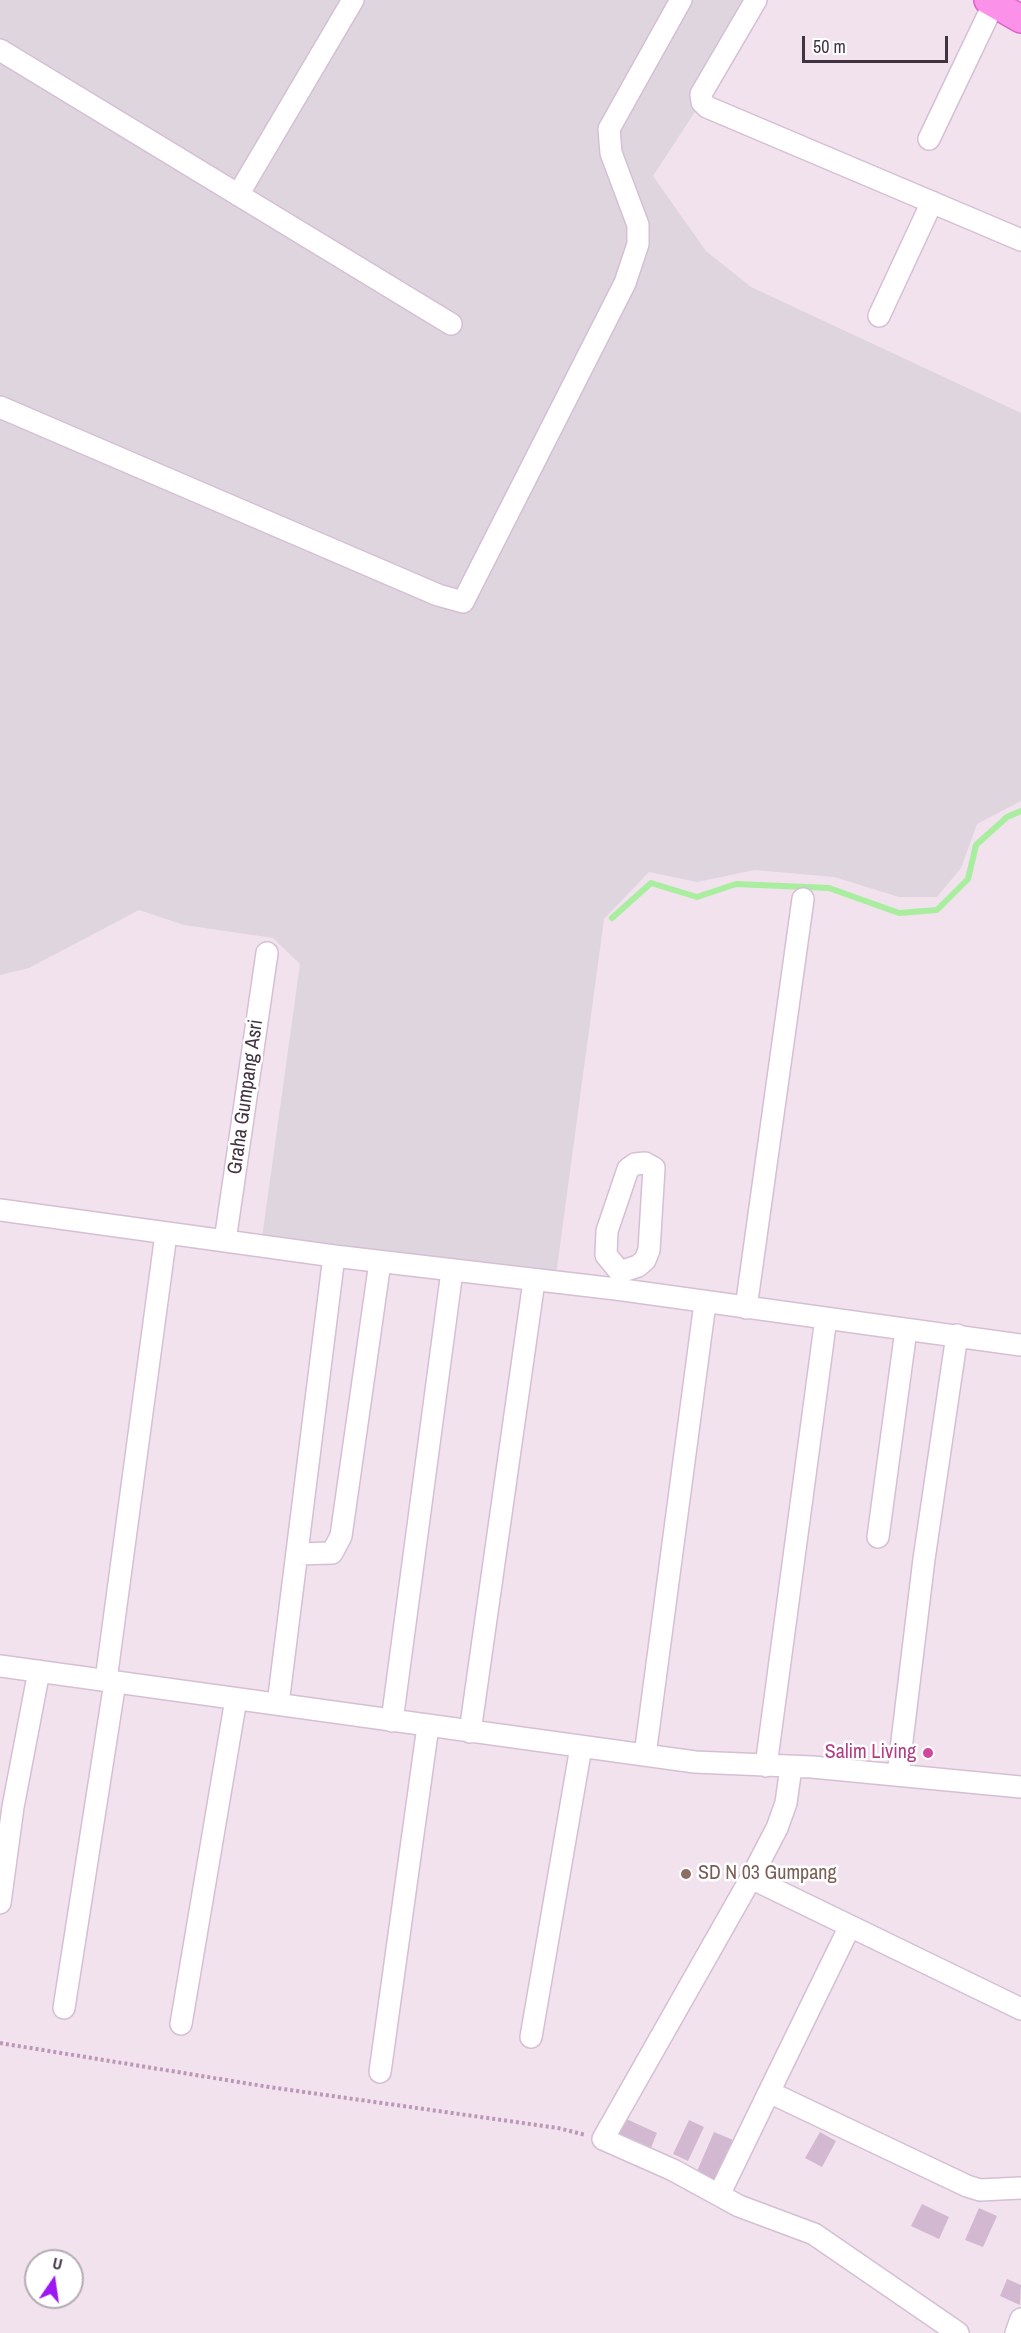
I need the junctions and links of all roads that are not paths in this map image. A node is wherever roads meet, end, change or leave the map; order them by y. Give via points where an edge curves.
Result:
1 (353, 0) edge
2 (681, 0) edge
3 (756, 0) edge
4 (991, 2) edge
5 (1021, 19) edge
6 (0, 50) edge
7 (929, 139) dead end
8 (238, 195) junction
9 (932, 202) junction
10 (1021, 240) edge
11 (879, 316) dead end
12 (451, 324) dead end
13 (0, 407) edge
14 (803, 899) dead end
15 (267, 953) dead end
16 (0, 1210) edge
17 (166, 1234) junction
18 (225, 1241) junction
19 (334, 1256) junction
20 (380, 1262) junction
21 (452, 1271) junction
22 (534, 1281) junction
23 (705, 1303) junction
24 (746, 1308) junction
25 (826, 1318) junction
26 (906, 1330) junction
27 (957, 1335) junction
28 (1021, 1345) edge
29 (878, 1537) dead end
30 (297, 1554) junction
31 (0, 1666) edge
32 (39, 1671) junction
33 (110, 1681) junction
34 (236, 1699) junction
35 (278, 1704) junction
36 (392, 1721) junction
37 (428, 1726) junction
38 (470, 1732) junction
39 (581, 1747) junction
40 (645, 1755) junction
41 (766, 1766) junction
42 (791, 1767) junction
43 (898, 1774) junction
44 (1020, 1780) edge
45 (751, 1878) junction
46 (0, 1904) edge
47 (850, 1926) junction
48 (64, 2008) dead end
49 (1021, 2009) edge
50 (181, 2024) dead end
51 (531, 2037) dead end
52 (380, 2072) dead end
53 (769, 2092) junction
54 (1021, 2188) edge
55 (718, 2195) junction
56 (1021, 2319) edge
57 (958, 2333) edge
58 (1016, 2333) edge

1 - 8 street
2 - 13 street via 609,129 610,153 638,225 638,244 626,283 463,602 438,595
3 - 9 street via 700,94 702,102
4 - 5 main road
4 - 7 street
6 - 8 street
8 - 12 street
9 - 10 street
9 - 11 street
14 - 24 street
15 - 18 street, Graha Gumpang Asri
16 - 17 street
17 - 18 street
17 - 33 street
18 - 19 street
19 - 20 street
19 - 30 street
20 - 21 street
20 - 30 street via 341,1536 332,1553
21 - 22 street
21 - 36 street
22 - 23 street via 618,1281
22 - 38 street
23 - 24 street
23 - 40 street
24 - 25 street
25 - 26 street
25 - 41 street
26 - 27 street
26 - 29 street
27 - 28 street
27 - 43 street
30 - 35 street
31 - 32 street
32 - 33 street
32 - 46 street via 13,1807
33 - 34 street
33 - 48 street
34 - 35 street
34 - 50 street
35 - 36 street
36 - 37 street
37 - 38 street
37 - 52 street
38 - 39 street
39 - 40 street
39 - 51 street
40 - 41 street
41 - 42 street
42 - 43 street
42 - 45 street via 780,1820
43 - 44 street
45 - 47 street
45 - 55 street via 603,2139
47 - 49 street
47 - 53 street
53 - 54 street via 967,2186 980,2190
53 - 55 street
55 - 57 street via 814,2234
56 - 58 street

